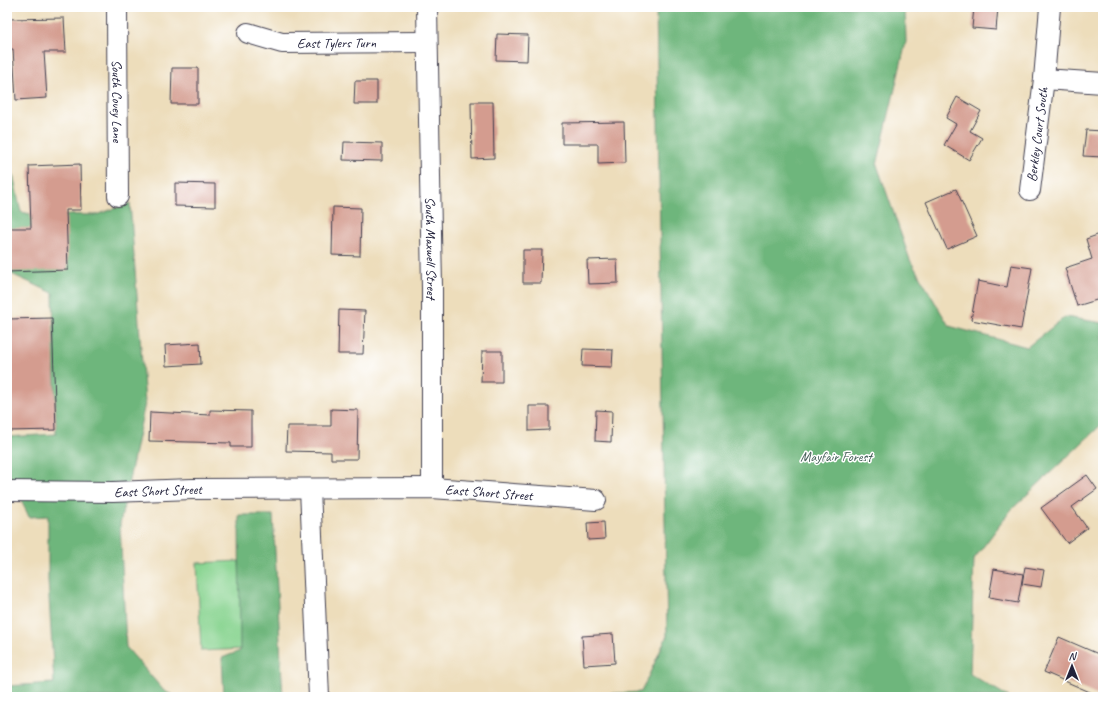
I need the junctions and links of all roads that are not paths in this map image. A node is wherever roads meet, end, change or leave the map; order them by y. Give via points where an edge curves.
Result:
1 (117, 7) edge
2 (426, 7) edge
3 (1050, 7) edge
4 (248, 33) dead end
5 (426, 42) junction
6 (1044, 79) junction
7 (1103, 83) edge
8 (1030, 190) dead end
9 (118, 196) dead end
10 (432, 488) junction
11 (310, 489) junction
12 (7, 491) edge
13 (596, 500) dead end
14 (319, 697) edge

1 - 9 street, South Covey Lane
2 - 5 street, South Maxwell Street
3 - 6 street, Berkley Court South
4 - 5 street, East Tylers Turn via 282,43
5 - 10 street, South Maxwell Street via 432,288
6 - 7 street
6 - 8 street, Berkley Court South
10 - 11 street, East Short Street
10 - 13 street, East Short Street
11 - 12 street, East Short Street
11 - 14 street

